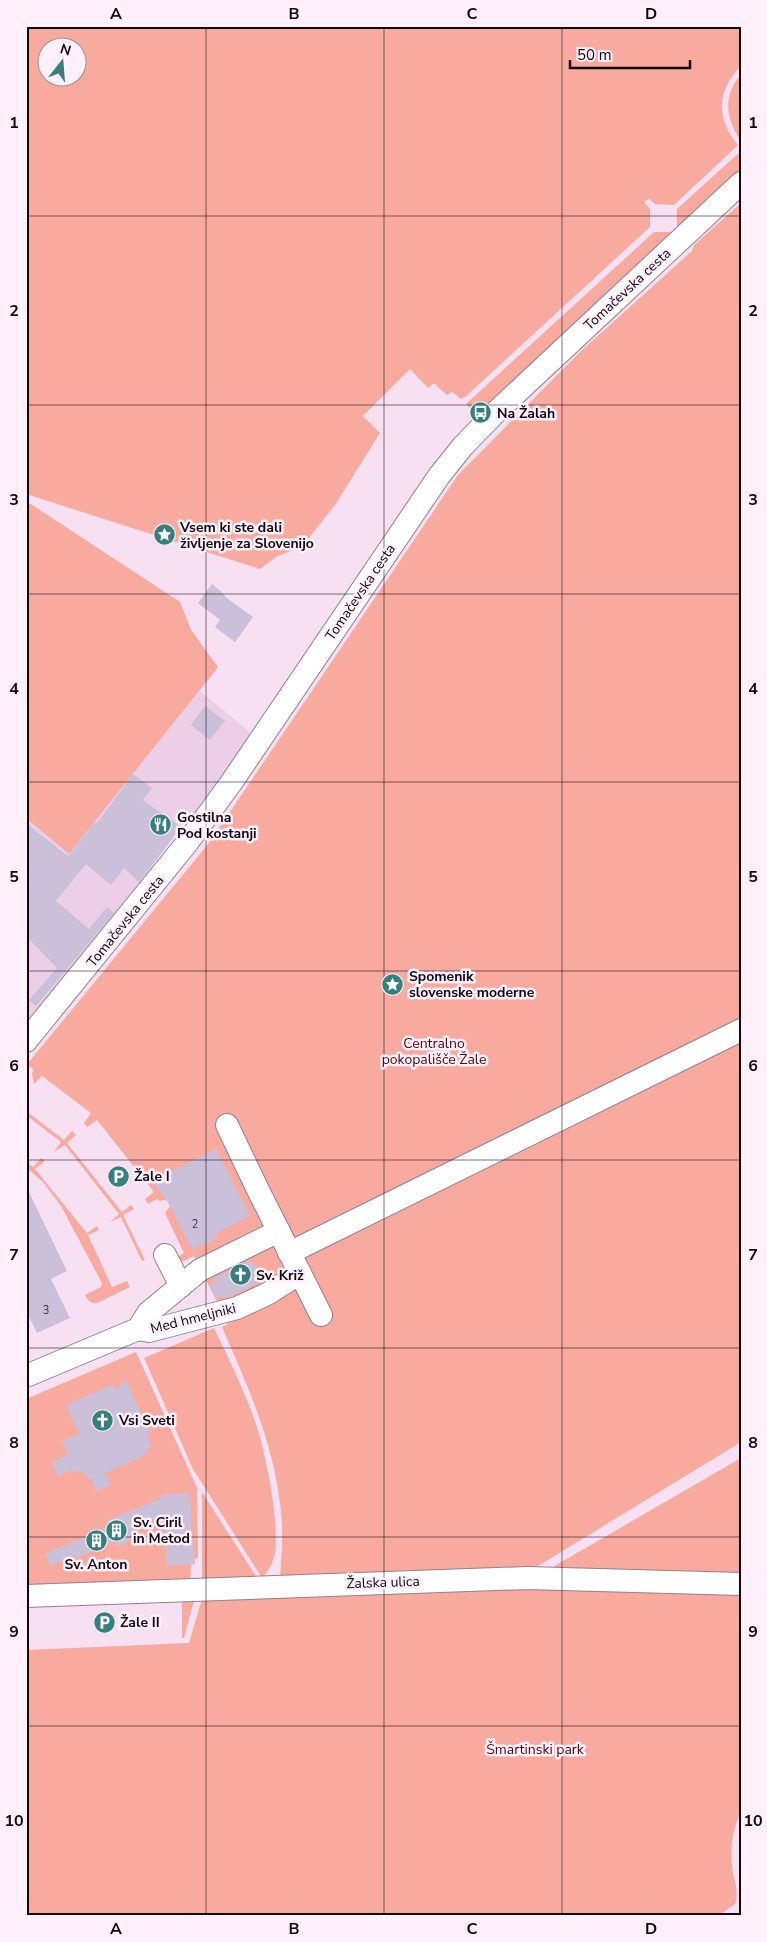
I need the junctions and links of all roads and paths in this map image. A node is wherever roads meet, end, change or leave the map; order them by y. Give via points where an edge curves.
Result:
1 (741, 183) edge
2 (741, 1030) edge
3 (26, 1041) edge
4 (227, 1125) dead end
5 (279, 1231) junction
6 (289, 1253) junction
7 (164, 1255) dead end
8 (300, 1273) junction
9 (181, 1286) junction
10 (321, 1315) dead end
11 (138, 1329) junction
12 (26, 1376) edge
13 (741, 1584) edge
14 (26, 1596) edge

1 - 3 street, Tomačevska cesta via 463,446 439,476 196,831
2 - 6 street
4 - 5 street
5 - 6 street
5 - 9 street, Med hmeljniki via 200,1270
6 - 8 street
7 - 9 street
8 - 10 street
8 - 11 street, Med hmeljniki via 237,1308 149,1331
9 - 11 street, Med hmeljniki via 148,1313
11 - 12 street, Med hmeljniki
13 - 14 street, Žalska ulica via 527,1578

